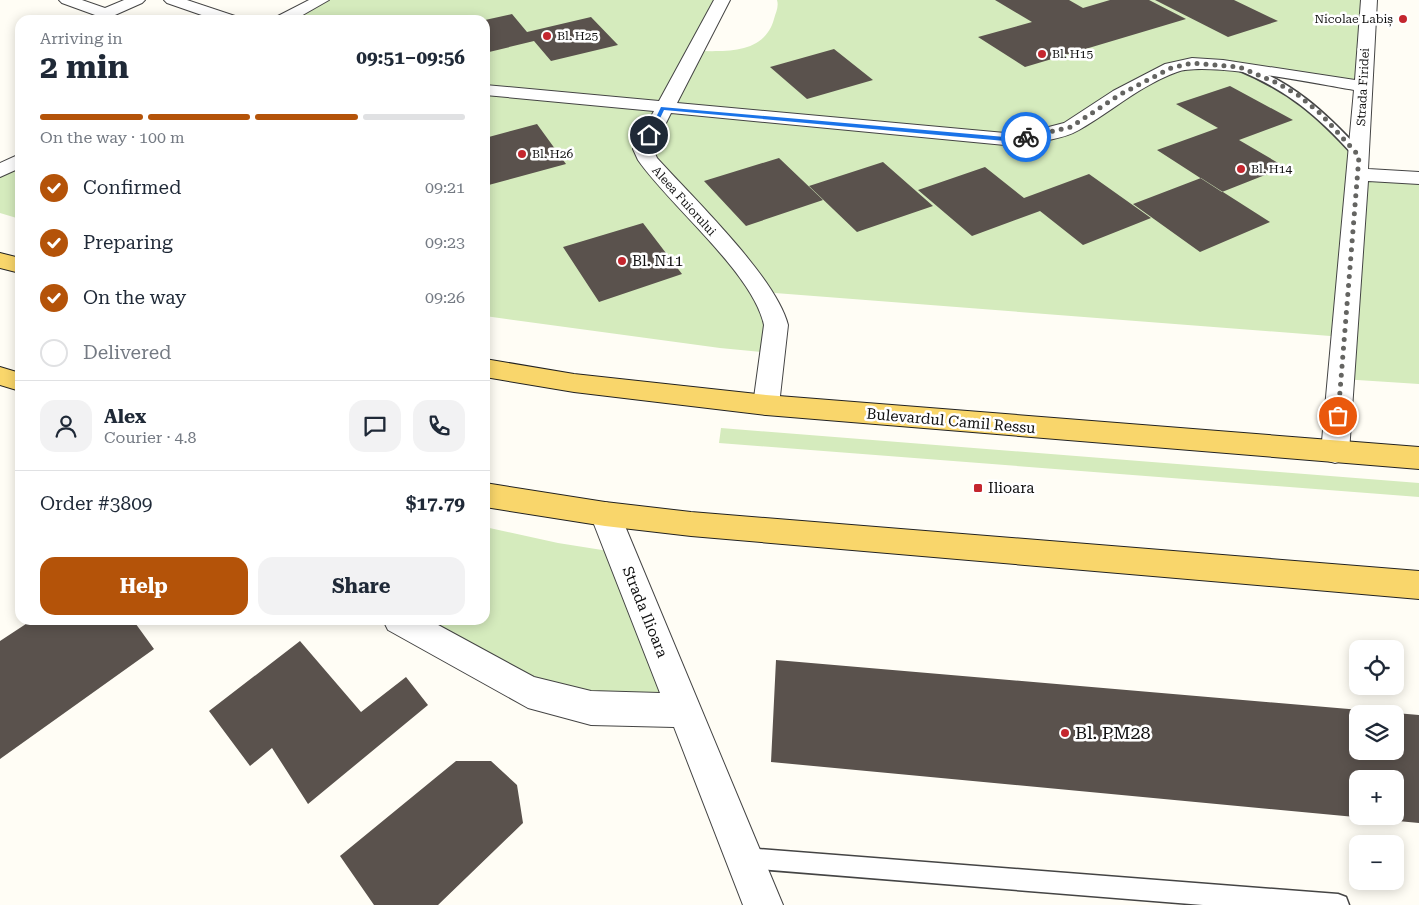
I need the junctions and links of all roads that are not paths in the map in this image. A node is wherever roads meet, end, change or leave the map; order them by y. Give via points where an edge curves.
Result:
1 (68, 0) edge
2 (137, 0) edge
3 (172, 0) edge
4 (321, 0) edge
5 (722, 0) edge
6 (1369, 0) edge
7 (217, 15) edge
8 (292, 15) edge
9 (1239, 67) junction
10 (1362, 86) junction
11 (490, 91) edge
12 (663, 108) junction
13 (15, 162) edge
14 (1359, 165) junction
15 (0, 170) edge
16 (1419, 178) edge
17 (0, 260) edge
18 (15, 264) edge
19 (490, 369) edge
20 (766, 405) junction
21 (1335, 452) junction
22 (1419, 458) edge
23 (490, 496) edge
24 (605, 514) junction
25 (1419, 585) edge
26 (408, 625) edge
27 (684, 710) junction
28 (744, 858) junction
29 (763, 905) edge
30 (1338, 905) edge

1 - 2 street via 106,14
3 - 7 street
4 - 8 street
5 - 12 street, Aleea Fuiorului
6 - 10 street, Strada Firidei
9 - 10 street
9 - 12 street via 1192,63 1171,68 1119,95 1071,127 1042,135 1005,139
9 - 14 lane via 1298,95 1321,114
10 - 14 street, Strada Firidei
11 - 12 street
12 - 20 street, Aleea Fuiorului via 642,149 648,160 740,263 773,312 776,325
13 - 15 street
14 - 16 street
14 - 21 street, Strada Firidei
17 - 18 main road
19 - 20 main road, Bulevardul Camil Ressu
20 - 21 main road, Bulevardul Camil Ressu
21 - 22 main road, Bulevardul Camil Ressu
23 - 24 main road
24 - 25 main road via 858,539
24 - 27 street, Strada Ilioara
26 - 27 street via 528,692 591,708
27 - 28 street, Strada Ilioara
28 - 29 street, Strada Ilioara
28 - 30 lane

